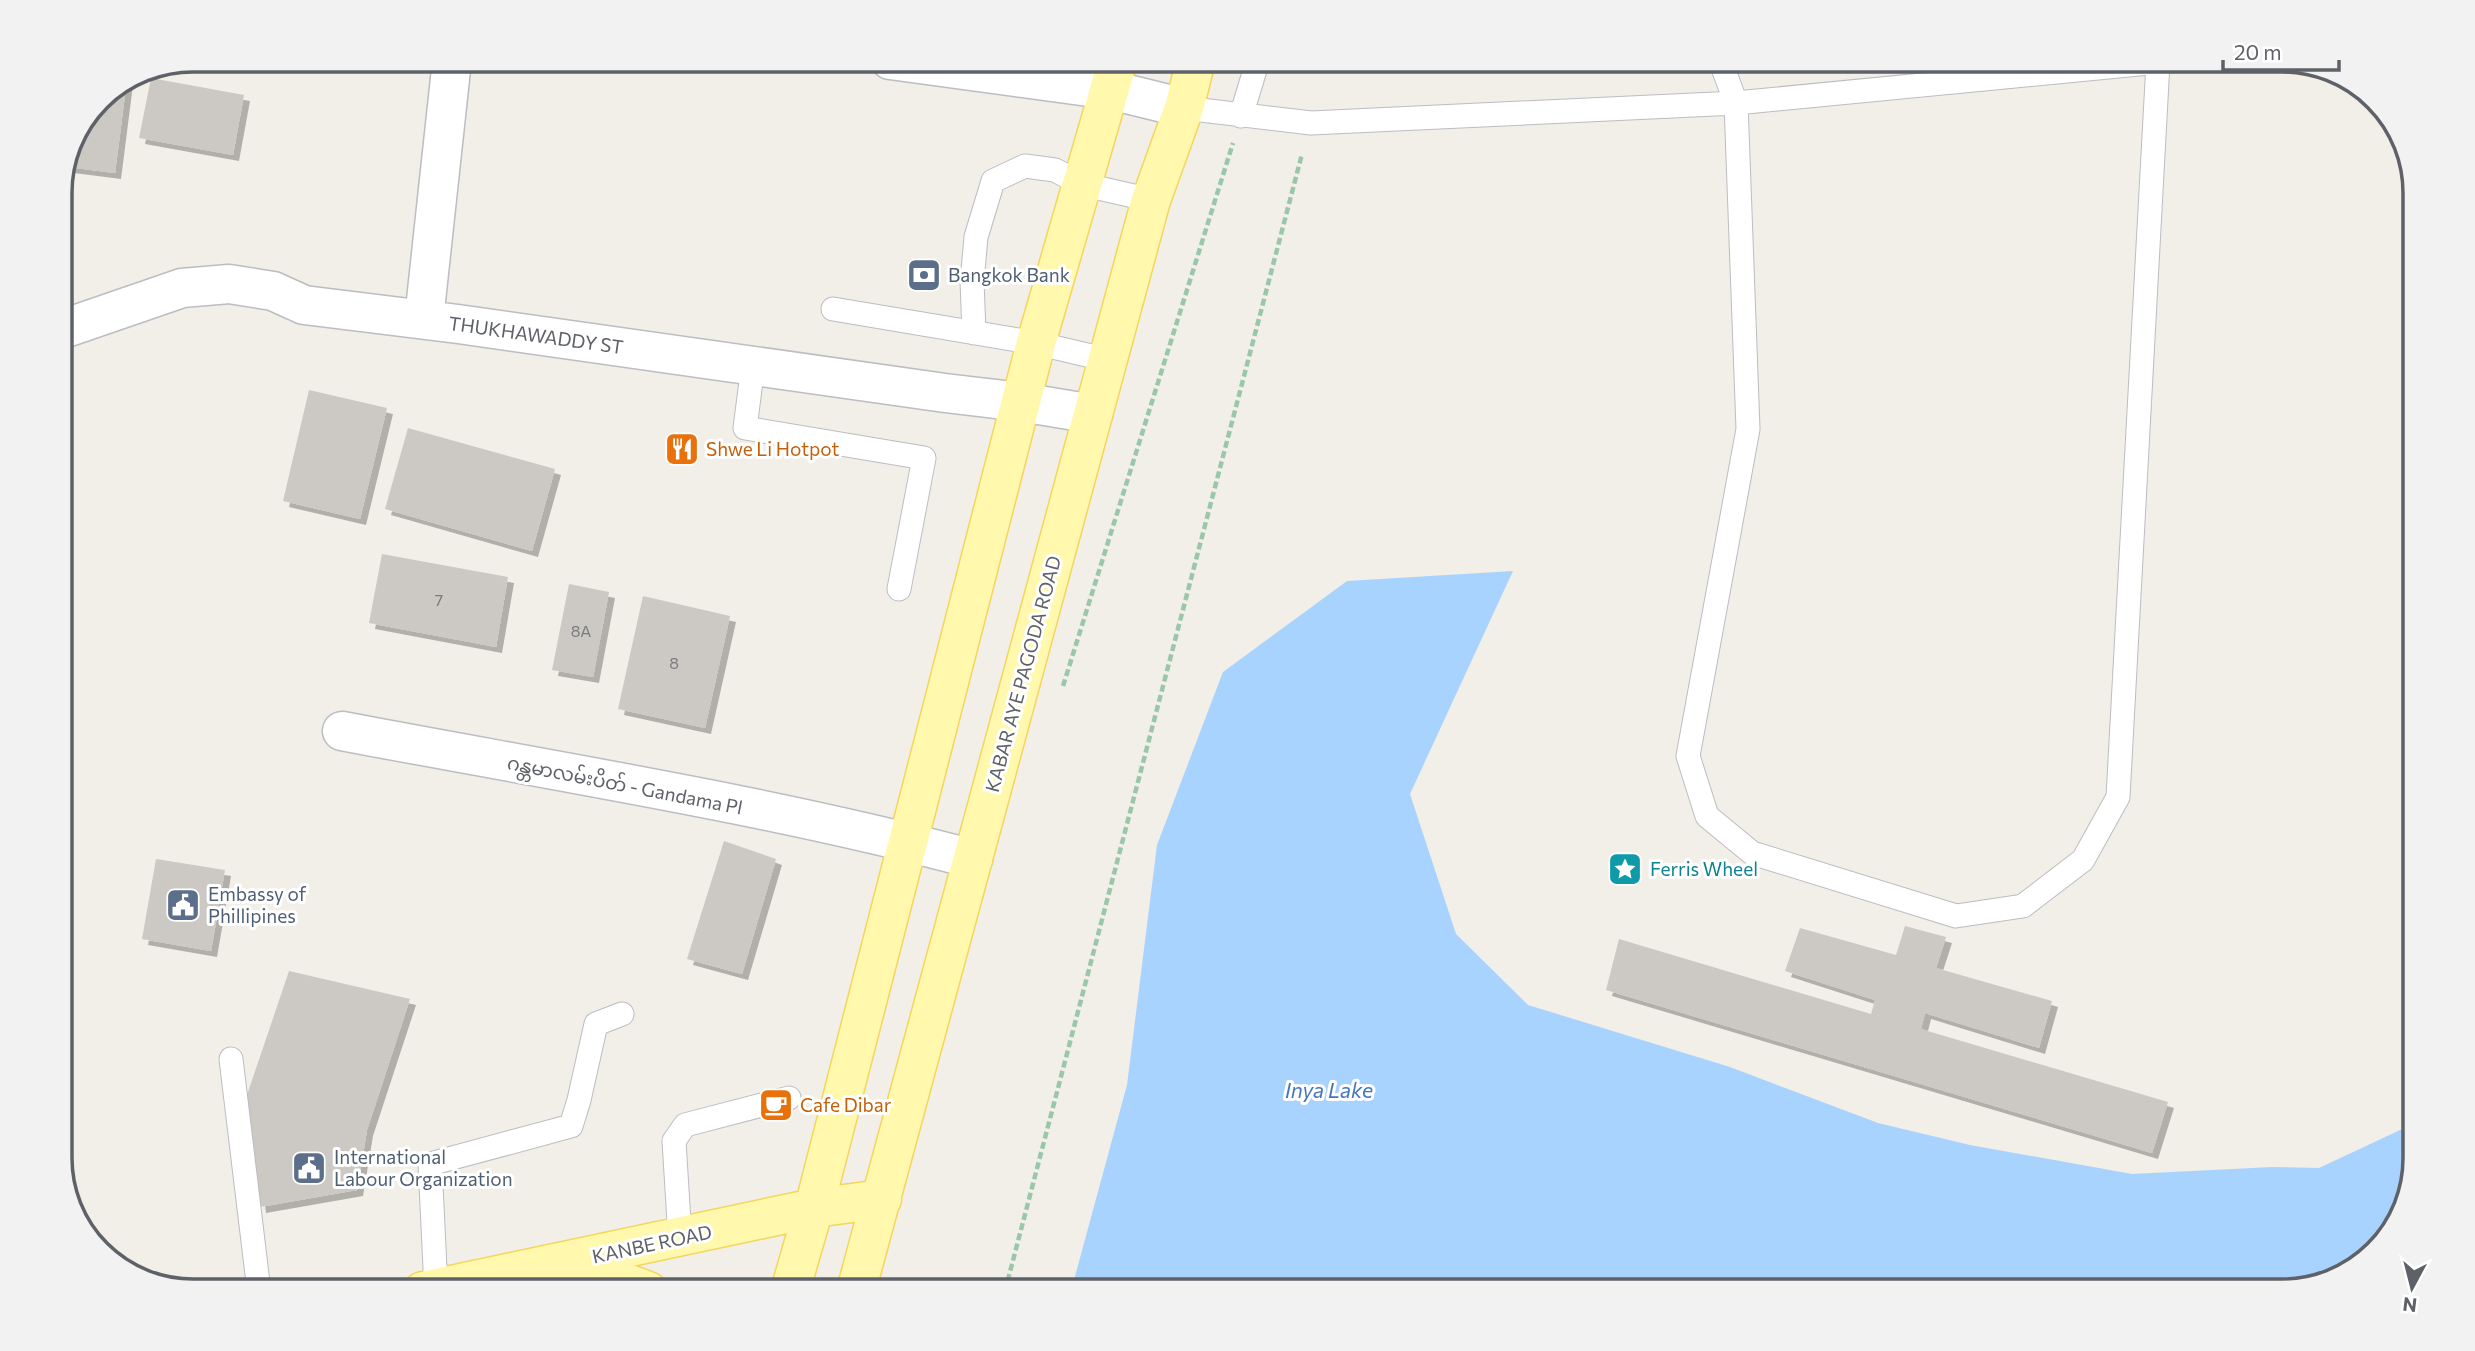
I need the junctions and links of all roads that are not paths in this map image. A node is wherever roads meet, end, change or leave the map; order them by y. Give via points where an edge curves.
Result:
1 (451, 72) edge
2 (1069, 72) edge
3 (1193, 72) edge
4 (1254, 72) edge
5 (1724, 72) edge
6 (2056, 72) edge
7 (2168, 72) edge
8 (1114, 75) edge
9 (1736, 103) junction
10 (1184, 108) junction
11 (1241, 116) junction
12 (1081, 184) junction
13 (1151, 200) junction
14 (834, 309) dead end
15 (424, 320) junction
16 (72, 326) edge
17 (974, 333) junction
18 (1036, 343) junction
19 (1108, 360) junction
20 (753, 366) junction
21 (1021, 402) junction
22 (1093, 414) junction
23 (899, 589) dead end
24 (342, 732) dead end
25 (908, 842) junction
26 (973, 859) junction
27 (622, 1014) dead end
28 (231, 1059) dead end
29 (789, 1098) dead end
30 (882, 1199) junction
31 (814, 1208) junction
32 (680, 1238) junction
33 (568, 1261) junction
34 (257, 1279) edge
35 (429, 1279) edge
36 (482, 1279) edge
37 (614, 1279) edge
38 (794, 1279) edge
39 (860, 1279) edge

1 - 15 street
2 - 8 street
3 - 10 main road, KABAR AYE PAGODA ROAD
4 - 11 lane
5 - 9 lane
6 - 9 lane
7 - 9 lane via 2118,797 2083,860 2023,906 1956,916 1752,853 1707,816 1688,756 1748,429
8 - 10 street
8 - 12 main road
9 - 11 lane via 1311,123
10 - 11 lane
10 - 13 main road, KABAR AYE PAGODA ROAD
12 - 13 lane
12 - 17 lane via 1055,170 1025,166 993,181 976,237
12 - 18 main road
13 - 19 main road, KABAR AYE PAGODA ROAD
14 - 17 lane
15 - 16 street, THUKHAWADDY ST via 304,305 273,291 229,284 182,288
15 - 20 street, THUKHAWADDY ST
17 - 18 lane
18 - 19 lane
18 - 21 main road
19 - 22 main road, KABAR AYE PAGODA ROAD
20 - 21 street, THUKHAWADDY ST
20 - 23 lane via 745,428 924,458
21 - 22 street, THUKHAWADDY ST
21 - 25 main road
22 - 26 main road, KABAR AYE PAGODA ROAD
24 - 25 street, ဂန္တမာလမ်းပိတ် - Gandama Pl
25 - 26 street, ဂန္တမာလမ်းပိတ် - Gandama Pl
25 - 31 main road
26 - 30 main road, KABAR AYE PAGODA ROAD
27 - 35 lane via 596,1024 571,1126 430,1164
28 - 34 lane
29 - 32 lane via 685,1125 674,1141
30 - 31 main road, KANBE ROAD
30 - 39 main road, KABAR AYE PAGODA ROAD
31 - 32 main road, KANBE ROAD
31 - 38 main road
32 - 33 main road, KANBE ROAD
33 - 36 main road, KANBE ROAD
33 - 37 main road

